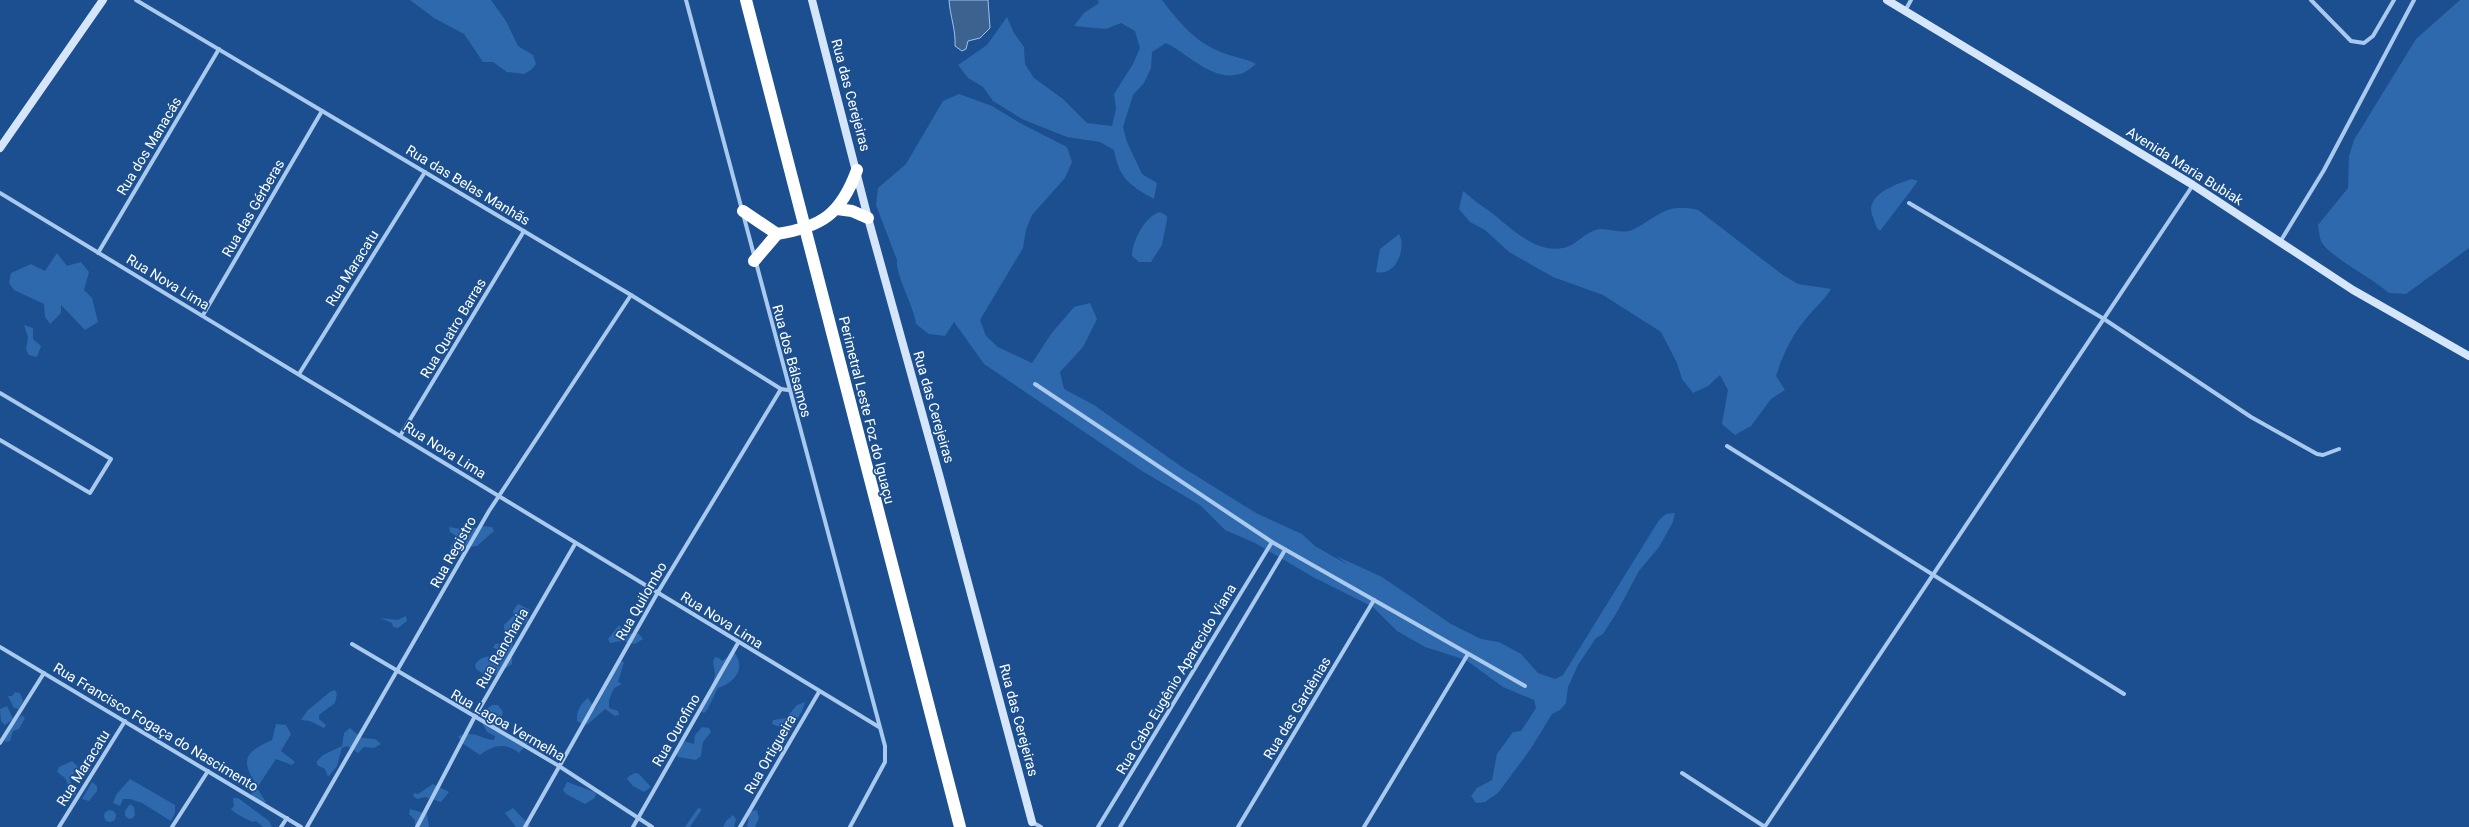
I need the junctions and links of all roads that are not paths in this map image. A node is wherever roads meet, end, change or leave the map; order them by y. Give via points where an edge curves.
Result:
1 (103, 0) edge
2 (136, 0) edge
3 (686, 0) edge
4 (746, 0) edge
5 (812, 0) edge
6 (1911, 0) edge
7 (2311, 0) edge
8 (2394, 0) edge
9 (2414, 0) edge
10 (1893, 2) edge
11 (1905, 12) junction
12 (218, 50) junction
13 (322, 111) junction
14 (0, 148) edge
15 (857, 170) junction
16 (424, 172) junction
17 (2193, 185) junction
18 (0, 193) edge
19 (1909, 203) dead end
20 (837, 209) junction
21 (743, 211) junction
22 (868, 218) junction
23 (806, 230) junction
24 (524, 231) junction
25 (777, 234) junction
26 (2280, 243) junction
27 (98, 253) junction
28 (754, 261) junction
29 (631, 295) junction
30 (203, 315) junction
31 (2104, 319) junction
32 (2469, 356) edge
33 (299, 374) junction
34 (1035, 384) dead end
35 (781, 389) junction
36 (788, 390) junction
37 (0, 393) edge
38 (400, 436) junction
39 (0, 440) edge
40 (1727, 446) dead end
41 (2339, 449) dead end
42 (498, 496) junction
43 (1272, 542) junction
44 (575, 544) junction
45 (1285, 550) junction
46 (1933, 573) junction
47 (658, 592) junction
48 (1374, 600) junction
49 (738, 643) junction
50 (352, 644) dead end
51 (0, 647) edge
52 (1468, 654) junction
53 (398, 672) junction
54 (44, 673) junction
55 (1525, 686) dead end
56 (819, 692) junction
57 (2124, 694) dead end
58 (474, 718) junction
59 (125, 720) junction
60 (879, 727) junction
61 (0, 742) edge
62 (558, 766) junction
63 (208, 771) junction
64 (1682, 774) dead end
65 (287, 818) junction
66 (638, 818) junction
67 (1032, 822) joint
68 (1765, 826) edge
69 (59, 827) edge
70 (172, 827) edge
71 (281, 827) edge
72 (301, 827) edge
73 (308, 827) edge
74 (417, 827) edge
75 (525, 827) edge
76 (634, 827) edge
77 (652, 827) edge
78 (740, 827) edge
79 (850, 827) edge
80 (960, 827) edge
81 (1041, 827) edge
82 (1098, 827) edge
83 (1120, 827) edge
84 (1238, 827) edge
85 (1364, 827) edge

1 - 14 street
2 - 12 street, Rua das Belas Manhãs
3 - 21 street, Rua dos Bálsamos
4 - 23 highway, Perimetral Leste Foz do Iguaçu
5 - 15 street, Rua das Cerejeiras
6 - 11 street
7 - 8 street via 2351,41 2364,43 2373,36
9 - 26 street via 2324,170
10 - 11 street, Avenida Maria Bubiak
11 - 17 street, Avenida Maria Bubiak
12 - 13 street, Rua das Belas Manhãs
12 - 27 street, Rua dos Manacás
13 - 16 street, Rua das Belas Manhãs
13 - 30 street, Rua das Gérberas
15 - 20 highway via 850,192
15 - 22 street, Rua das Cerejeiras
16 - 24 street, Rua das Belas Manhãs
16 - 33 street, Rua Maracatu
17 - 26 street, Avenida Maria Bubiak
17 - 31 street
18 - 27 street, Rua Nova Lima
19 - 31 street
20 - 22 highway via 852,211
20 - 23 highway
21 - 25 highway
21 - 28 street, Rua dos Bálsamos
22 - 67 street, Rua das Cerejeiras
23 - 25 highway
23 - 80 highway, Perimetral Leste Foz do Iguaçu
24 - 29 street, Rua das Belas Manhãs
24 - 38 street, Rua Quatro Barras
25 - 28 highway
26 - 32 street, Avenida Maria Bubiak via 2353,290
27 - 30 street, Rua Nova Lima
28 - 36 street, Rua dos Bálsamos
29 - 35 street, Rua das Belas Manhãs
29 - 42 street, Rua Registro
30 - 33 street, Rua Nova Lima
31 - 41 street via 2278,433 2317,454 2323,455
31 - 46 street
33 - 38 street, Rua Nova Lima
34 - 43 street
35 - 36 street, Rua das Belas Manhãs
35 - 47 street, Rua Quilombo
36 - 60 street, Rua dos Bálsamos
37 - 39 street via 111,459 90,493
38 - 42 street, Rua Nova Lima
40 - 46 street
42 - 44 street, Rua Nova Lima
42 - 53 street, Rua Registro
43 - 45 street
43 - 82 street, Rua Cabo Eugênio Aparecido Viana
44 - 47 street, Rua Nova Lima
44 - 58 street, Rua Rancharia
45 - 48 street
45 - 83 street, Rua Cabo Eugênio Aparecido Viana
46 - 57 street
46 - 68 street
47 - 49 street, Rua Nova Lima
47 - 62 street, Rua Quilombo
48 - 52 street
48 - 84 street, Rua das Gardênias
49 - 56 street, Rua Nova Lima
49 - 66 street, Rua Ourofino
50 - 53 street, Rua Lagoa Vermelha
51 - 54 street, Rua Francisco Fogaça do Nascimento
52 - 55 street
52 - 85 street
53 - 58 street, Rua Lagoa Vermelha
53 - 73 street, Rua Registro
54 - 59 street, Rua Francisco Fogaça do Nascimento
54 - 61 street
56 - 60 street, Rua Nova Lima
56 - 78 street, Rua Ortigueira
58 - 62 street, Rua Lagoa Vermelha
58 - 74 street, Rua Rancharia
59 - 63 street, Rua Francisco Fogaça do Nascimento
59 - 69 street, Rua Maracatu
60 - 79 street, Rua dos Bálsamos via 885,746 885,762
62 - 66 street, Rua Lagoa Vermelha
62 - 75 street, Rua Quilombo
63 - 65 street, Rua Francisco Fogaça do Nascimento
63 - 70 street
64 - 68 street
65 - 71 street
65 - 72 street, Rua Francisco Fogaça do Nascimento
66 - 76 street, Rua Ourofino
66 - 77 street, Rua Lagoa Vermelha
67 - 81 street

